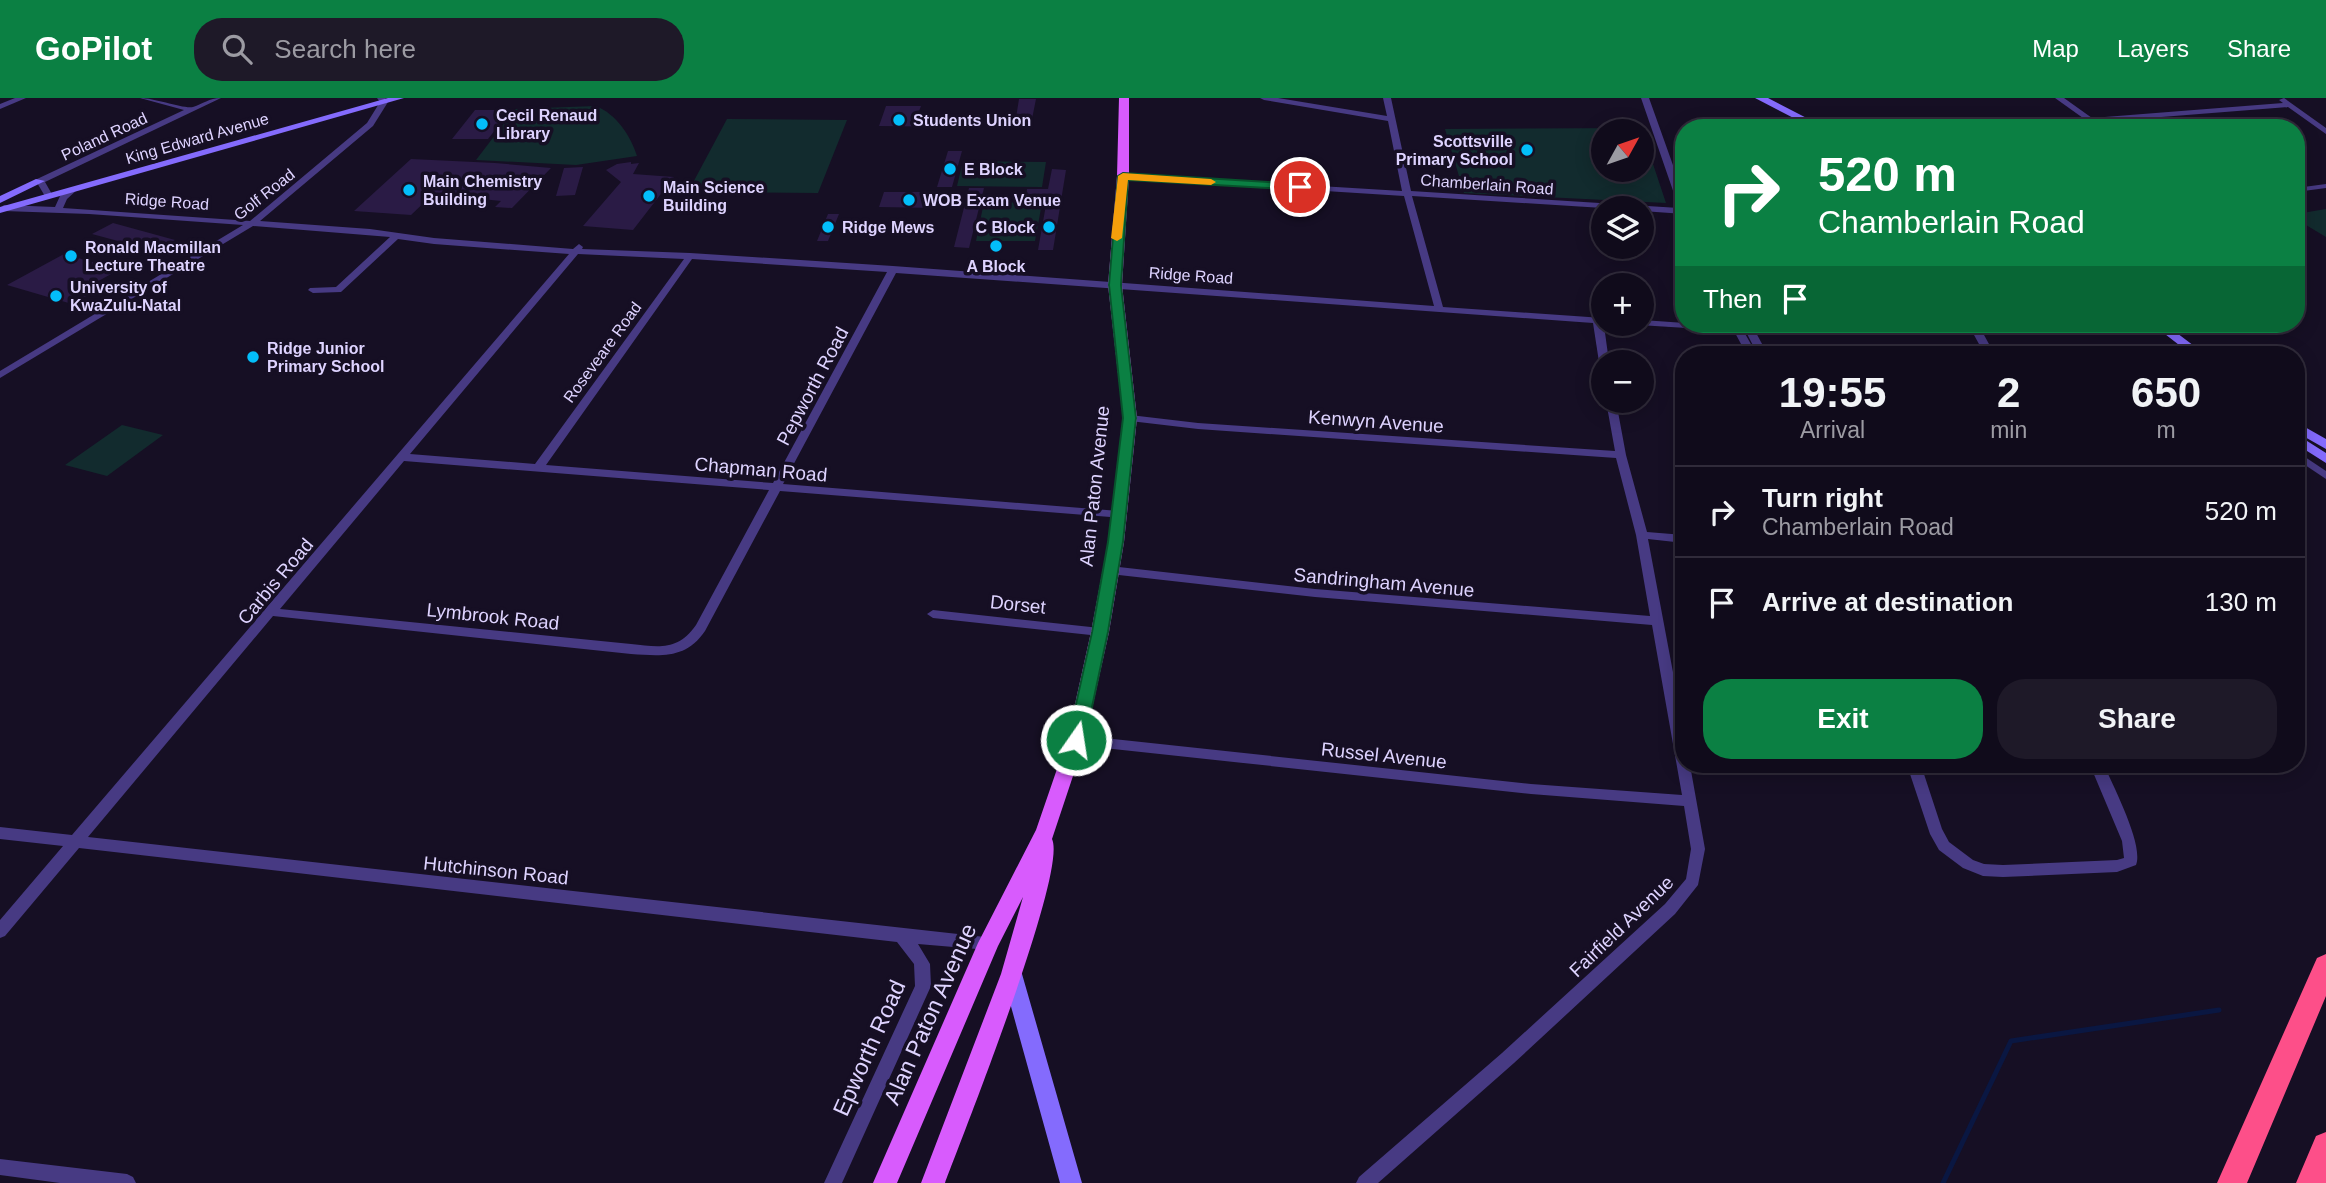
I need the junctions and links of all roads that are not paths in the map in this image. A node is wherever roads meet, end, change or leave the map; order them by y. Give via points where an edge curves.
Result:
1 (22, 98) edge
2 (144, 98) edge
3 (217, 98) edge
4 (399, 98) edge
5 (411, 98) edge
6 (1124, 98) edge
7 (1264, 98) edge
8 (1387, 98) edge
9 (1645, 98) edge
10 (1760, 98) edge
11 (2059, 98) edge
12 (2280, 98) edge
13 (382, 100) edge
14 (2289, 105) junction
15 (0, 107) edge
16 (192, 110) junction
17 (352, 111) junction
18 (378, 116) junction
19 (1392, 119) junction
20 (1803, 119) edge
21 (2089, 119) joint
22 (370, 124) junction
23 (2326, 132) edge
24 (1123, 176) junction
25 (1675, 177) edge
26 (40, 181) junction
27 (2326, 186) edge
28 (74, 188) junction
29 (2305, 189) edge
30 (1407, 193) junction
31 (49, 196) junction
32 (1591, 205) edge
33 (1, 206) edge
34 (1654, 209) edge
35 (58, 210) junction
36 (1675, 210) edge
37 (254, 222) junction
38 (370, 232) junction
39 (395, 237) junction
40 (578, 249) junction
41 (690, 256) junction
42 (893, 269) junction
43 (1115, 285) junction
44 (313, 290) dead end
45 (1439, 308) junction
46 (1591, 319) edge
47 (1654, 324) edge
48 (1675, 324) edge
49 (2167, 333) edge
50 (2169, 333) edge
51 (2182, 346) edge
52 (2187, 346) edge
53 (0, 375) edge
54 (1613, 413) edge
55 (1130, 418) junction
56 (2305, 436) edge
57 (2305, 440) edge
58 (2326, 445) edge
59 (1621, 455) junction
60 (401, 457) junction
61 (2326, 459) edge
62 (2305, 461) edge
63 (539, 467) junction
64 (2326, 476) edge
65 (777, 489) junction
66 (1119, 515) junction
67 (1642, 535) junction
68 (1675, 538) edge
69 (1110, 570) junction
70 (272, 612) junction
71 (933, 614) dead end
72 (1656, 621) junction
73 (701, 628) joint
74 (1100, 632) junction
75 (1675, 725) edge
76 (1076, 740) junction
77 (1684, 773) edge
78 (1917, 773) edge
79 (2100, 773) edge
80 (1689, 801) junction
81 (1046, 830) junction
82 (0, 833) edge
83 (75, 842) junction
84 (0, 931) edge
85 (901, 936) junction
86 (989, 943) junction
87 (2326, 966) edge
88 (1012, 974) junction
89 (2326, 1146) edge
90 (0, 1167) edge
91 (127, 1183) edge
92 (833, 1183) edge
93 (885, 1183) edge
94 (933, 1183) edge
95 (1071, 1183) edge
96 (1365, 1183) edge
97 (2232, 1183) edge
98 (2311, 1183) edge

1 - 15 street
2 - 16 street
3 - 16 street, Poland Road
4 - 13 street, King Edward Avenue
5 - 18 street
6 - 24 main road, Alan Paton Avenue
7 - 19 street
8 - 19 street
9 - 25 street
10 - 20 street
11 - 21 street
12 - 14 street
13 - 17 street, King Edward Avenue
13 - 18 street, Golf Road
14 - 21 street
14 - 23 street
16 - 26 street, Poland Road
17 - 22 street via 368,117
17 - 28 street, King Edward Avenue
18 - 22 street, Golf Road
19 - 30 street
22 - 37 street, Golf Road
24 - 30 street, Chamberlain Road
24 - 43 main road, Alan Paton Avenue
26 - 31 street
26 - 33 street
27 - 29 street
28 - 31 street, King Edward Avenue
28 - 35 street
30 - 32 street, Chamberlain Road
30 - 45 street
31 - 33 street, King Edward Avenue
33 - 35 street, Ridge Road
34 - 36 street, Chamberlain Road
35 - 37 street, Ridge Road
37 - 38 street, Ridge Road
37 - 53 street, Golf Road
38 - 39 street, Ridge Road
38 - 40 street, Ridge Road
39 - 40 street, Ridge Road
39 - 44 street via 338,290
40 - 41 street, Ridge Road
40 - 60 street, Carbis Road
41 - 42 street, Ridge Road
41 - 63 street, Roseveare Road
42 - 43 street, Ridge Road
42 - 65 street, Pepworth Road
43 - 45 street, Ridge Road
43 - 55 main road, Alan Paton Avenue
45 - 46 street, Ridge Road
47 - 48 street
49 - 51 street
50 - 52 street
54 - 59 street, Fairfield Avenue
55 - 59 street, Kenwyn Avenue
55 - 66 main road, Alan Paton Avenue
56 - 58 street
57 - 61 street
59 - 67 street, Fairfield Avenue
60 - 63 street, Chapman Road
60 - 70 street, Carbis Road
62 - 64 street
63 - 65 street, Chapman Road
65 - 66 street, Chapman Road
65 - 73 street, Pepworth Road
66 - 69 main road, Alan Paton Avenue
67 - 68 street
67 - 72 street, Fairfield Avenue
69 - 72 street, Sandringham Avenue via 1301,592
69 - 74 main road, Alan Paton Avenue
70 - 73 street, Lymbrook Road via 667,652 688,645
70 - 83 street, Carbis Road
71 - 74 street, Dorset
72 - 75 street, Fairfield Avenue
74 - 76 main road, Alan Paton Avenue
76 - 80 street, Russel Avenue
76 - 81 main road, Alan Paton Avenue
77 - 80 street, Fairfield Avenue
78 - 79 street via 1944,845 1968,864 2003,871 2117,866 2131,861 2132,853
80 - 96 street, Fairfield Avenue via 1698,849 1688,889 1508,1058
81 - 86 main road, Alan Paton Avenue
81 - 88 main road, Alan Paton Avenue via 1041,867
82 - 83 street, Hutchinson Road
83 - 84 street, Carbis Road
83 - 85 street, Hutchinson Road
85 - 86 street, Hutchinson Road
85 - 92 street, Epworth Road via 923,962 923,986
86 - 93 main road, Alan Paton Avenue
87 - 97 highway
88 - 94 main road, Alan Paton Avenue
88 - 95 street
89 - 98 highway
90 - 91 street

